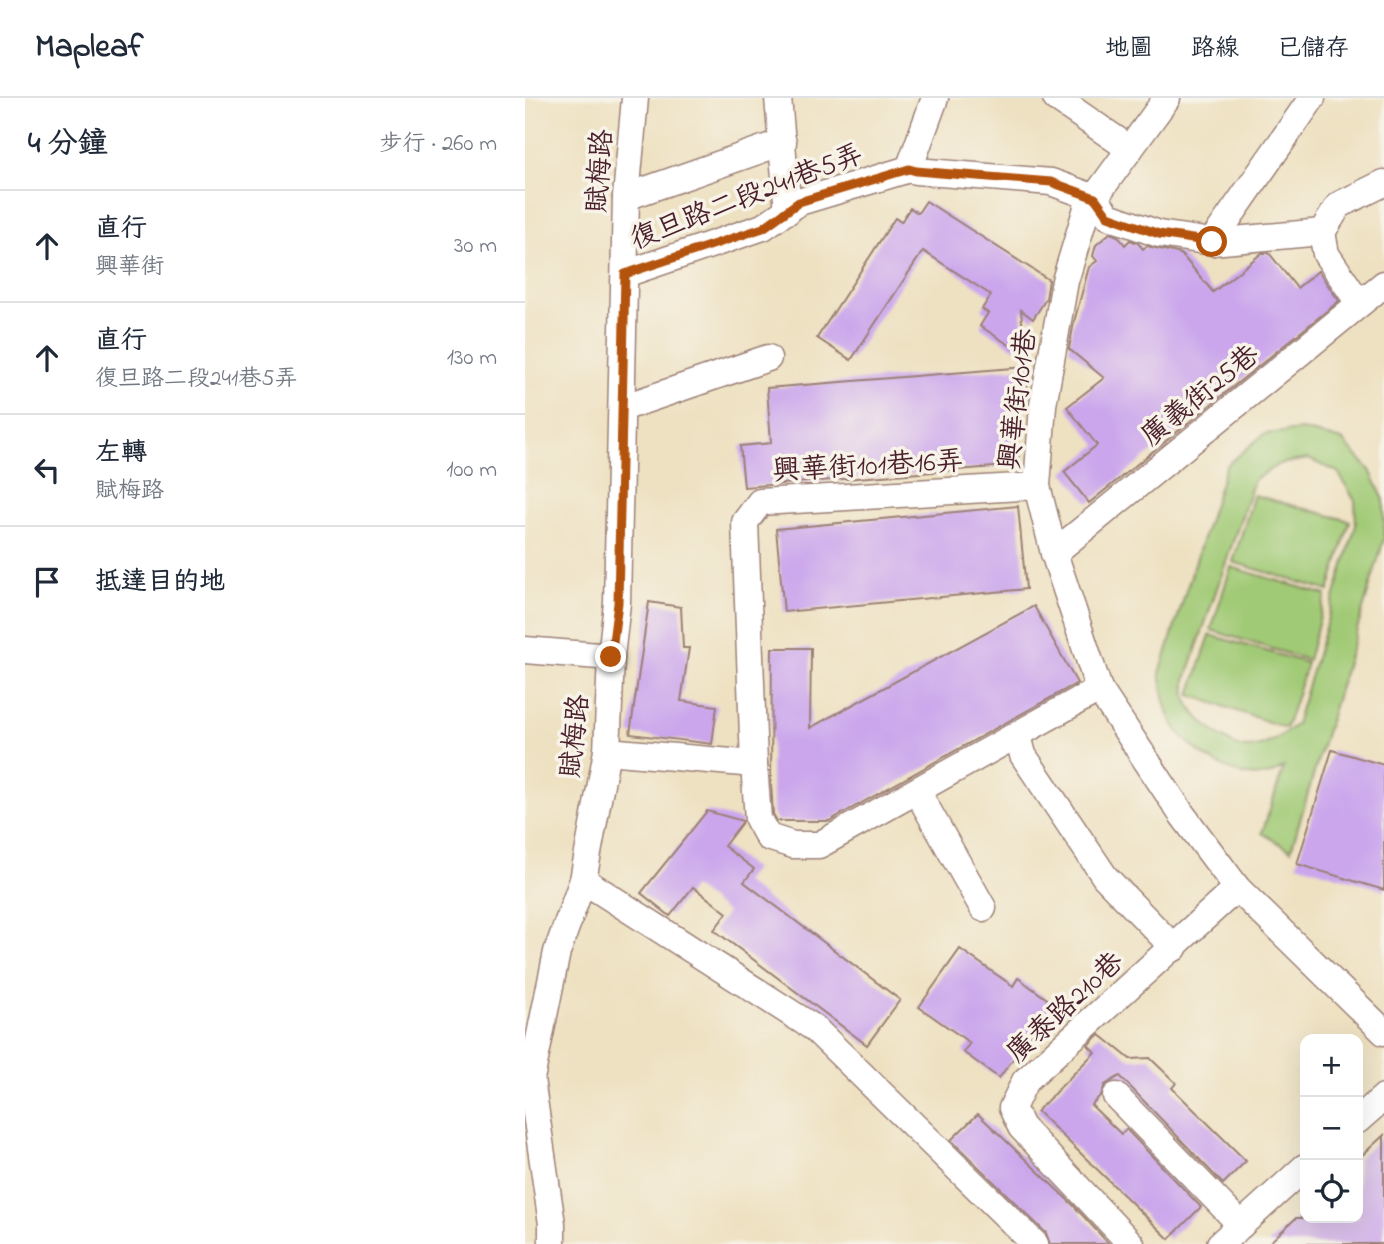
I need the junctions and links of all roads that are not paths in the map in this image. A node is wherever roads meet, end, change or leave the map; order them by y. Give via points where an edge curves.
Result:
1 (635, 98) edge
2 (778, 98) edge
3 (935, 98) edge
4 (1056, 98) edge
5 (1167, 98) edge
6 (1312, 98) edge
7 (783, 142) junction
8 (1130, 149) junction
9 (909, 169) junction
10 (1384, 183) edge
11 (627, 197) junction
12 (1095, 198) junction
13 (788, 211) junction
14 (1322, 232) junction
15 (1212, 242) junction
16 (625, 274) junction
17 (1384, 284) edge
18 (1359, 303) junction
19 (768, 358) dead end
20 (622, 408) junction
21 (1037, 486) junction
22 (1054, 553) junction
23 (525, 650) edge
24 (611, 657) junction
25 (1099, 689) junction
26 (1018, 734) junction
27 (607, 751) junction
28 (754, 764) junction
29 (917, 791) junction
30 (583, 880) junction
31 (1237, 888) junction
32 (982, 908) dead end
33 (1174, 947) junction
34 (1384, 1032) edge
35 (1116, 1096) dead end
36 (1384, 1097) edge
37 (1363, 1116) edge
38 (1300, 1172) edge
39 (1241, 1225) junction
40 (552, 1244) edge
41 (1035, 1244) edge
42 (1131, 1244) edge
43 (1220, 1244) edge

1 - 11 street, 賦梅路
2 - 7 street
3 - 9 street
4 - 8 street
5 - 8 street, 興華街101巷
6 - 15 street
7 - 11 street
7 - 13 street
8 - 12 street, 興華街101巷
9 - 12 street, 復旦路二段241巷5弄 via 1051,182
9 - 13 street, 復旦路二段241巷5弄 via 799,202
10 - 14 street via 1339,205
11 - 16 street, 賦梅路
12 - 15 street via 1108,216 1159,234
12 - 21 street, 興華街101巷 via 1087,208 1065,281 1043,405
13 - 16 street, 復旦路二段241巷5弄 via 763,228
14 - 15 street
14 - 18 street via 1326,254
16 - 20 street, 賦梅路
17 - 18 street, 廣義街25巷
18 - 22 street, 廣義街25巷
19 - 20 street
20 - 24 street, 賦梅路 via 618,603
21 - 22 street, 興華街101巷
21 - 28 street, 興華街101巷16弄 via 760,502 745,522
22 - 25 street, 興華街101巷
23 - 24 street
24 - 27 street, 賦梅路
25 - 26 street, 興華街101巷16弄
25 - 31 street, 興華街101巷
26 - 29 street, 興華街101巷16弄
26 - 33 street via 1023,755 1105,877
27 - 28 street
27 - 30 street, 賦梅路
28 - 29 street, 興華街101巷16弄 via 758,819 768,837 793,845 819,845
29 - 32 street
30 - 40 street, 賦梅路 via 557,952 531,1079
30 - 41 street via 814,1028
31 - 33 street, 廣泰路210巷
31 - 34 street, 興華街101巷
33 - 42 street, 廣泰路210巷 via 1025,1081 1012,1108 1021,1127
35 - 39 street
36 - 37 street
38 - 39 street
39 - 43 street

